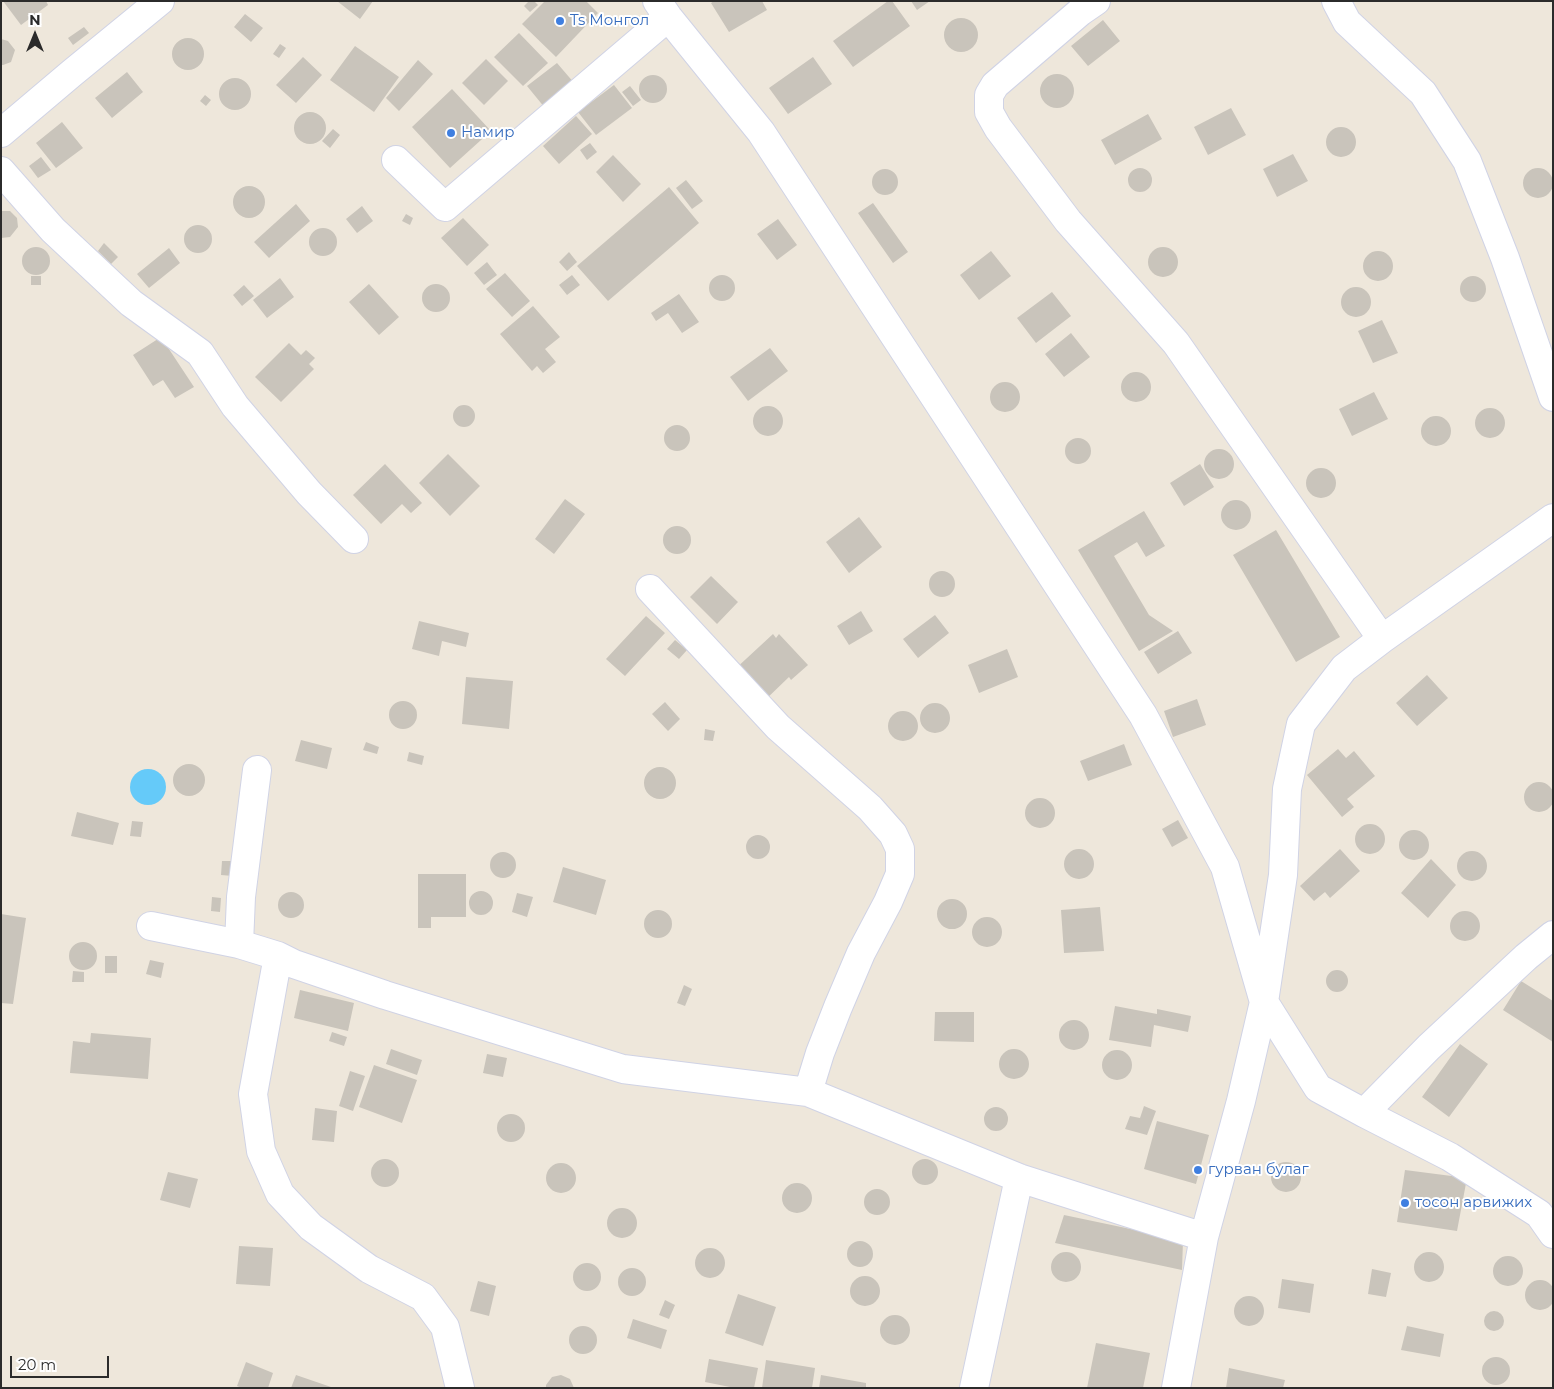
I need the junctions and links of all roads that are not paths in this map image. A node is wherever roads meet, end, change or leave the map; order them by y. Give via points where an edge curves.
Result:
1 (160, 1) edge
2 (1096, 1) edge
3 (1336, 1) edge
4 (662, 9) edge
5 (1, 134) edge
6 (396, 160) dead end
7 (1, 171) edge
8 (1553, 396) edge
9 (1553, 518) edge
10 (354, 539) dead end
11 (650, 589) dead end
12 (1382, 639) junction
13 (257, 770) dead end
14 (152, 926) dead end
15 (1553, 935) edge
16 (238, 944) junction
17 (278, 956) junction
18 (1264, 1002) junction
19 (808, 1092) junction
20 (1364, 1113) junction
21 (1019, 1178) junction
22 (1553, 1234) edge
23 (1204, 1237) junction
24 (460, 1388) edge
25 (974, 1388) edge
26 (1176, 1388) edge

1 - 5 street
2 - 12 street via 995,85 989,95 989,112 1068,221 1176,343
3 - 8 street via 1347,22 1423,93 1467,161 1506,258
4 - 6 street via 445,207
4 - 18 street via 761,132 1143,715 1225,868
7 - 10 street via 53,230 131,303 200,353 235,406 309,493
9 - 12 street
11 - 19 street via 778,727 870,808 893,834 900,849 900,874 838,1007
12 - 18 street via 1344,668 1301,724 1287,789 1283,875
13 - 16 street
14 - 16 street
15 - 20 street via 1429,1047
16 - 17 street
17 - 19 street via 385,995 623,1069
17 - 24 street via 253,1094 261,1151 280,1194 311,1228 369,1269 423,1298 445,1327
18 - 20 street via 1318,1088
18 - 23 street
19 - 21 street
20 - 22 street via 1450,1157 1539,1214
21 - 23 street
21 - 25 street
23 - 26 street

